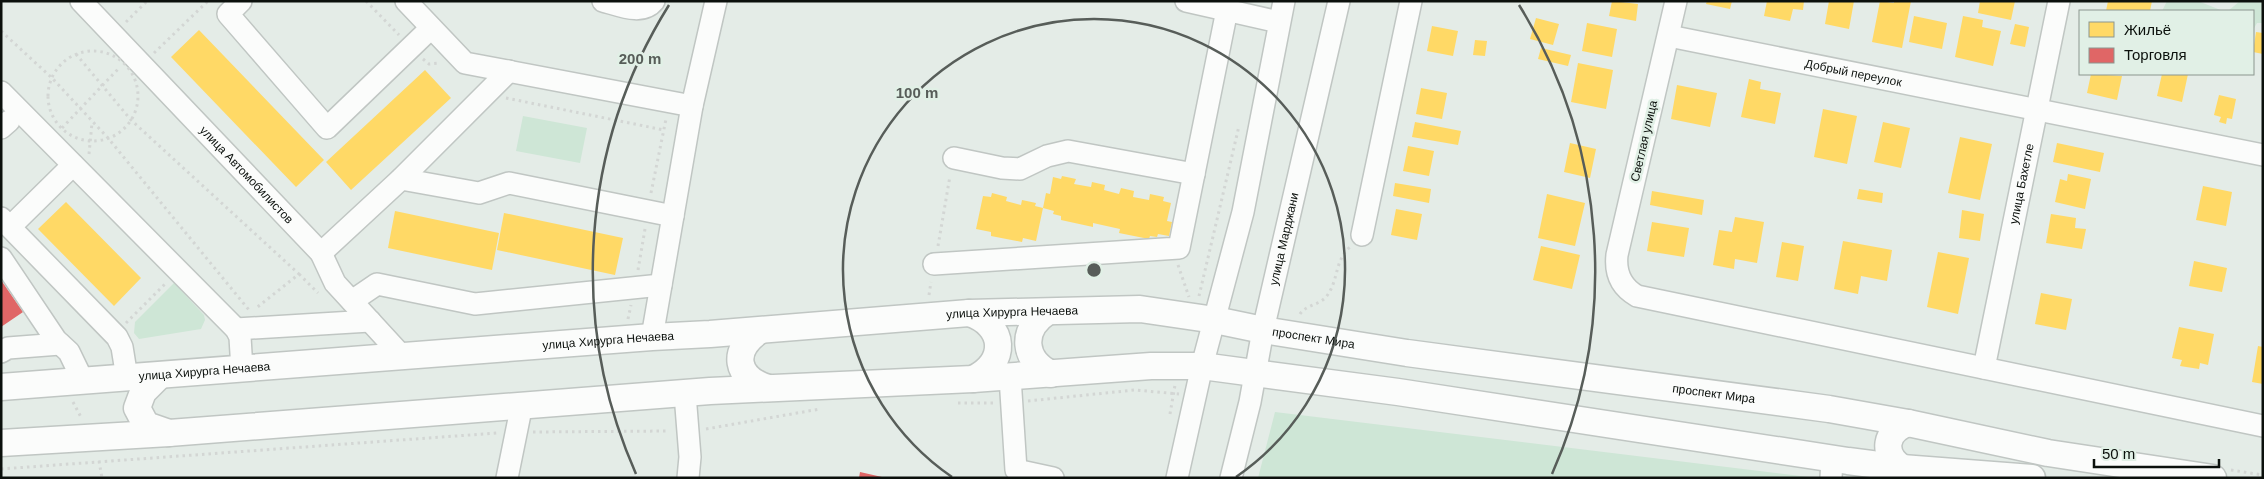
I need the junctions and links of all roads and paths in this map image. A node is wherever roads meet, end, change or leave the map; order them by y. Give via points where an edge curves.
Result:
1 (80, 1) edge
2 (208, 1) edge
3 (241, 1) edge
4 (406, 1) edge
5 (603, 1) edge
6 (654, 1) edge
7 (716, 1) edge
8 (1186, 1) edge
9 (1284, 1) edge
10 (1339, 1) edge
11 (1411, 1) edge
12 (1676, 1) edge
13 (2059, 1) edge
14 (1228, 10) junction
15 (1279, 22) junction
16 (431, 28) junction
17 (1, 31) edge
18 (1669, 36) junction
19 (76, 54) junction
20 (132, 66) junction
21 (509, 71) junction
22 (52, 78) junction
23 (102, 86) junction
24 (1, 92) edge
25 (486, 94) junction
26 (670, 102) junction
27 (692, 106) junction
28 (2037, 108) junction
29 (80, 110) junction
30 (1241, 117) dead end
31 (131, 120) junction
32 (92, 123) junction
33 (664, 130) junction
34 (56, 135) junction
35 (687, 135) junction
36 (108, 138) junction
37 (90, 141) junction
38 (2263, 155) edge
39 (954, 158) joint
40 (80, 172) junction
41 (1194, 174) junction
42 (401, 179) junction
43 (648, 211) junction
44 (673, 216) junction
45 (4, 229) edge
46 (1362, 235) joint
47 (1172, 248) junction
48 (321, 253) junction
49 (1, 258) edge
50 (934, 264) junction
51 (178, 272) junction
52 (661, 285) junction
53 (635, 287) junction
54 (1199, 296) dead end
55 (928, 298) dead end
56 (352, 301) junction
57 (1189, 303) dead end
58 (251, 312) junction
59 (1047, 312) junction
60 (969, 313) junction
61 (1299, 316) dead end
62 (1215, 320) junction
63 (370, 321) junction
64 (627, 324) dead end
65 (234, 328) junction
66 (759, 330) junction
67 (1263, 330) junction
68 (115, 334) junction
69 (652, 337) junction
70 (60, 344) junction
71 (1, 352) edge
72 (1407, 353) junction
73 (403, 357) junction
74 (1202, 366) junction
75 (1984, 368) junction
76 (242, 370) junction
77 (1255, 371) junction
78 (1051, 374) junction
79 (159, 376) junction
80 (1010, 377) junction
81 (127, 378) junction
82 (973, 379) junction
83 (83, 381) junction
84 (1, 387) edge
85 (768, 388) junction
86 (1398, 392) junction
87 (685, 394) junction
88 (1184, 395) dead end
89 (953, 402) dead end
90 (1012, 402) junction
91 (522, 404) junction
92 (824, 408) dead end
93 (1908, 423) junction
94 (2263, 426) edge
95 (688, 430) junction
96 (169, 433) junction
97 (516, 433) junction
98 (1, 443) edge
99 (1902, 468) junction
100 (1, 469) edge
101 (1839, 469) edge
102 (506, 478) edge
103 (688, 478) edge
104 (1053, 478) edge
105 (1177, 478) edge
106 (1231, 478) edge
107 (2032, 478) edge
108 (2213, 478) edge

1 - 20 street, улица Автомобилистов
2 - 20 path
3 - 16 street via 228,14 327,128
4 - 16 street
5 - 6 street via 639,10
7 - 27 street
8 - 14 street
9 - 15 street
10 - 67 street, улица Марджани
11 - 46 street
12 - 18 street, Светлая улица
13 - 28 street, улица Бахетле
14 - 15 street
14 - 41 street
15 - 62 street via 1243,212
16 - 21 street via 466,63
17 - 22 path
18 - 28 street, Добрый переулок
18 - 75 street, Светлая улица via 1617,255 1617,273 1630,292
19 - 20 path via 96,51
19 - 22 path via 60,66
19 - 23 path
20 - 23 path
20 - 31 path via 138,100
20 - 48 street, улица Автомобилистов
21 - 25 street
21 - 26 street
22 - 29 path
22 - 34 path via 48,103
23 - 29 path
23 - 31 path
24 - 34 street
25 - 33 path
25 - 42 street
26 - 27 street
26 - 33 path
27 - 35 street
28 - 38 street, Добрый переулок
28 - 75 street, улица Бахетле
29 - 32 path
29 - 34 path
30 - 54 path
31 - 36 path via 125,128
31 - 58 path via 299,274
32 - 36 path
32 - 37 path
33 - 35 path
33 - 43 path
34 - 37 path
34 - 40 street
35 - 44 street
36 - 37 path
36 - 58 path
37 - 40 path
39 - 41 street via 1020,169 1047,156 1068,152
39 - 50 path
40 - 45 street
40 - 51 street
41 - 47 street via 1178,248
42 - 43 street via 478,193 509,183
42 - 48 street
43 - 44 street
43 - 53 path
44 - 52 street
45 - 68 street via 29,247
46 - 61 path via 1339,259 1334,283 1326,298 1304,309
47 - 50 street
47 - 57 path
48 - 56 street, улица Автомобилистов via 335,283
49 - 70 street
50 - 55 path
51 - 65 street
51 - 68 path
52 - 53 street
52 - 69 street
53 - 56 street via 475,304 377,284
53 - 64 path
56 - 63 street, улица Автомобилистов
58 - 65 path
59 - 60 main road, улица Хирурга Нечаева
59 - 62 main road, улица Хирурга Нечаева via 1140,310
59 - 78 main road via 1032,325 1028,344 1035,362
60 - 66 main road, улица Хирурга Нечаева
60 - 82 main road via 982,317 998,338 994,364 985,374
62 - 67 main road, проспект Мира
62 - 74 street
63 - 65 street
63 - 73 street, улица Автомобилистов
65 - 76 street via 240,338
66 - 69 main road, улица Хирурга Нечаева
66 - 85 main road via 748,338 740,363 745,375 755,384
67 - 72 main road, проспект Мира
67 - 77 street, улица Марджани
68 - 81 street via 122,347
69 - 73 main road, улица Хирурга Нечаева
70 - 71 street via 8,348
70 - 83 street via 69,352
72 - 86 main road via 1414,363 1414,375 1408,386
72 - 93 main road, проспект Мира via 1820,408
73 - 76 main road, улица Хирурга Нечаева
74 - 77 main road
74 - 78 main road via 1151,366
74 - 105 street
75 - 94 street
76 - 79 main road, улица Хирурга Нечаева
77 - 86 main road
77 - 106 street, улица Марджани
78 - 80 main road
79 - 81 main road, улица Хирурга Нечаева
79 - 96 main road via 143,392 137,408 146,425
80 - 82 main road
80 - 90 street
81 - 83 main road, улица Хирурга Нечаева
82 - 85 main road
83 - 84 main road, улица Хирурга Нечаева
85 - 87 main road
86 - 101 main road
87 - 91 main road
87 - 95 street
88 - 90 path via 1135,390
89 - 90 path
90 - 104 street via 1016,470
91 - 96 main road
91 - 97 street
92 - 95 path
93 - 99 main road via 1898,426 1887,443 1888,453
93 - 108 main road, проспект Мира via 2048,452
95 - 97 path
95 - 103 street
96 - 98 main road
97 - 100 path
97 - 102 street
99 - 101 main road
99 - 107 main road

